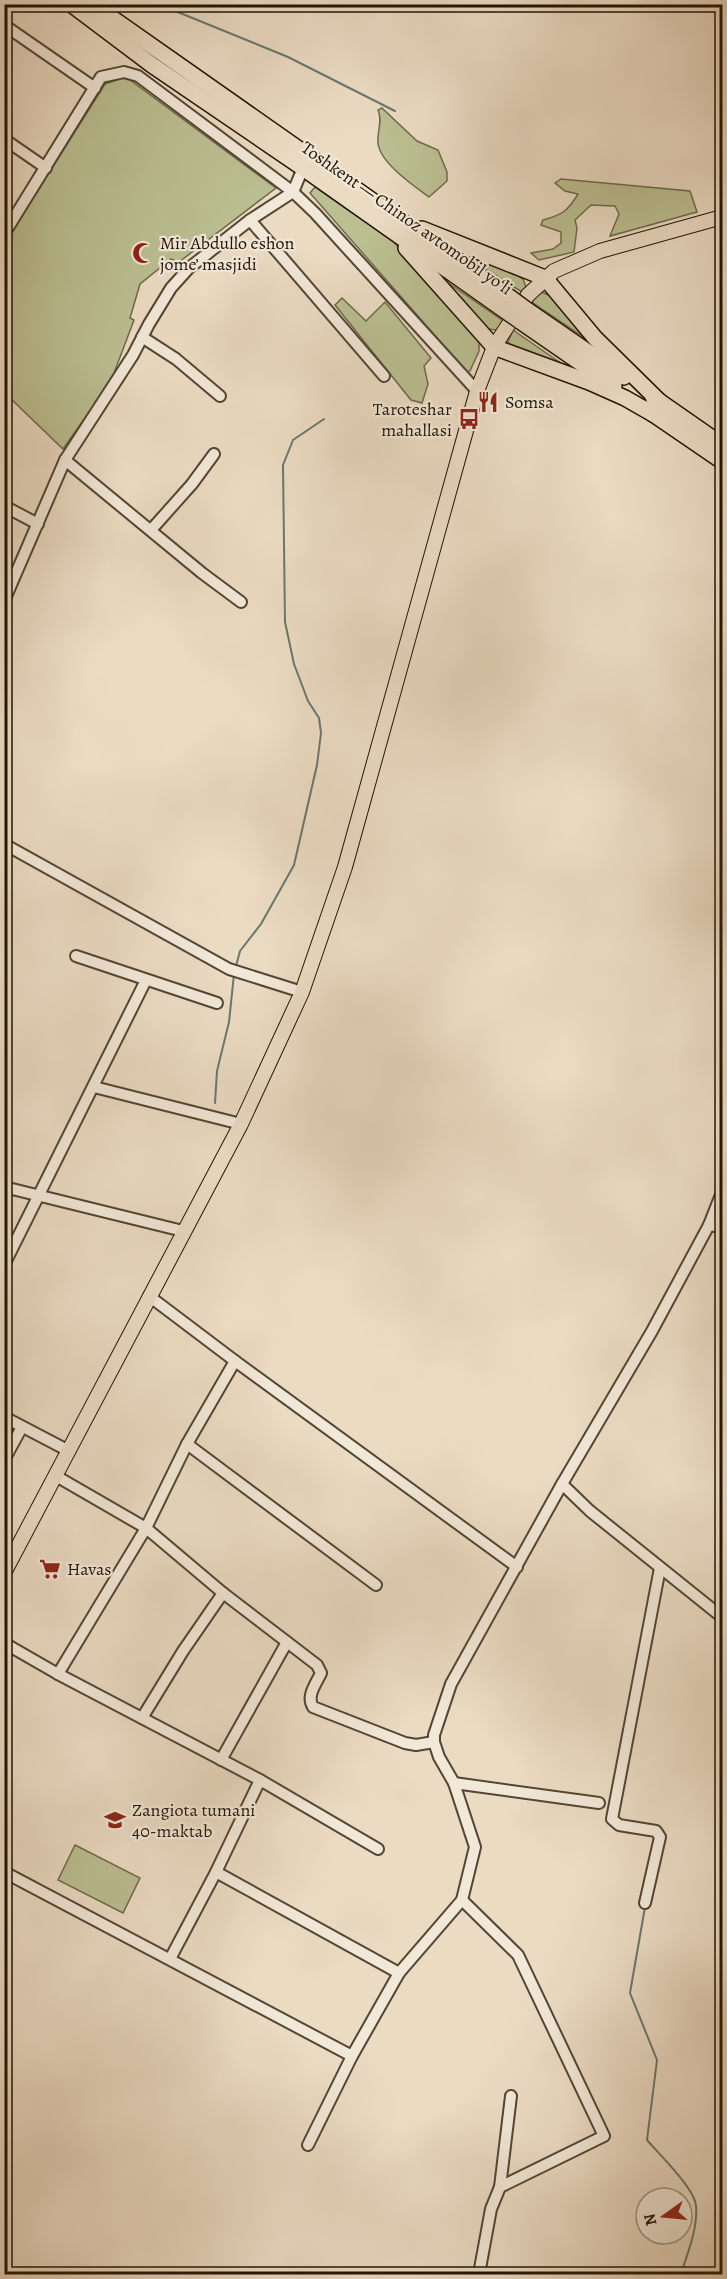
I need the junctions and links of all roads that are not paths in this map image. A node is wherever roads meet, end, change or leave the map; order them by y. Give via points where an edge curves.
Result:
1 (82, 5) edge
2 (4, 25) edge
3 (152, 65) junction
4 (138, 76) junction
5 (94, 88) junction
6 (4, 139) edge
7 (45, 168) junction
8 (303, 168) junction
9 (293, 192) junction
10 (723, 217) edge
11 (250, 220) junction
12 (388, 221) junction
13 (4, 234) edge
14 (539, 276) junction
15 (142, 337) junction
16 (494, 347) junction
17 (384, 376) dead end
18 (477, 391) junction
19 (220, 396) dead end
20 (657, 408) junction
21 (723, 445) edge
22 (214, 454) dead end
23 (65, 460) junction
24 (723, 461) edge
25 (4, 506) edge
26 (38, 524) junction
27 (151, 530) junction
28 (4, 601) edge
29 (242, 602) dead end
30 (4, 844) edge
31 (76, 956) dead end
32 (146, 980) junction
33 (302, 992) junction
34 (217, 1003) dead end
35 (94, 1087) junction
36 (241, 1124) junction
37 (4, 1187) edge
38 (723, 1192) edge
39 (39, 1196) junction
40 (709, 1225) junction
41 (723, 1227) edge
42 (183, 1231) junction
43 (4, 1265) edge
44 (149, 1296) junction
45 (235, 1361) junction
46 (4, 1417) edge
47 (22, 1427) junction
48 (187, 1444) junction
49 (69, 1451) junction
50 (4, 1461) edge
51 (56, 1476) junction
52 (562, 1484) junction
53 (146, 1528) junction
54 (517, 1567) junction
55 (660, 1568) junction
56 (4, 1573) edge
57 (376, 1585) dead end
58 (223, 1593) junction
59 (723, 1617) edge
60 (287, 1642) junction
61 (4, 1643) edge
62 (58, 1674) junction
63 (142, 1718) junction
64 (434, 1742) junction
65 (221, 1760) junction
66 (260, 1780) junction
67 (453, 1783) junction
68 (598, 1803) dead end
69 (378, 1849) dead end
70 (4, 1872) edge
71 (216, 1872) junction
72 (462, 1899) junction
73 (645, 1903) dead end
74 (170, 1959) junction
75 (399, 1973) junction
76 (352, 2056) junction
77 (511, 2096) dead end
78 (308, 2145) dead end
79 (500, 2187) junction
80 (479, 2274) edge

1 - 3 highway, Toshkent — Chinoz avtomobil yoʻli
1 - 12 highway, Toshkent — Chinoz avtomobil yoʻli
2 - 5 street
3 - 4 street
3 - 8 highway, Toshkent — Chinoz avtomobil yoʻli
4 - 5 street via 124,72 101,77
4 - 9 street
5 - 7 street
6 - 7 street
7 - 13 street
8 - 9 street
8 - 12 highway, Toshkent — Chinoz avtomobil yoʻli
9 - 11 street
9 - 18 street
10 - 14 main road via 623,244
11 - 15 street via 189,268 171,288
11 - 17 street
12 - 14 highway
12 - 16 highway
12 - 20 highway, Toshkent — Chinoz avtomobil yoʻli, bridge
14 - 16 main road
14 - 20 highway
15 - 19 street
15 - 23 street
16 - 18 main road
16 - 20 highway
18 - 33 main road via 345,867
20 - 21 highway, Toshkent — Chinoz avtomobil yoʻli
20 - 24 highway, Toshkent — Chinoz avtomobil yoʻli
22 - 27 street
23 - 26 street
23 - 27 street
25 - 26 street
26 - 28 street
27 - 29 street
30 - 33 street via 229,969
31 - 32 street
32 - 34 street
32 - 35 street
33 - 36 main road
35 - 36 street
35 - 39 street
36 - 42 main road
37 - 39 street
38 - 40 street
39 - 42 street
39 - 43 street
40 - 41 street
40 - 52 street
42 - 44 main road
44 - 45 street
44 - 49 main road
45 - 48 street
45 - 54 street
46 - 47 street
47 - 49 street
47 - 50 street
48 - 53 street
48 - 57 street
49 - 51 main road
51 - 53 street
51 - 56 main road
52 - 54 street
52 - 55 street
53 - 58 street
53 - 62 street
54 - 64 street via 451,1684
55 - 59 street
55 - 73 street via 612,1819 619,1825 656,1832 660,1837
58 - 60 street
58 - 63 street
60 - 64 street via 320,1669 310,1696 313,1707 405,1743
60 - 65 street
61 - 62 street
62 - 63 street
63 - 65 street
64 - 67 street
65 - 66 street
66 - 69 street
66 - 71 street
67 - 68 street
67 - 72 street via 475,1847
70 - 74 street
71 - 74 street
71 - 75 street
72 - 75 street
72 - 79 street via 518,1955 604,2136
74 - 76 street
75 - 76 street
76 - 78 street
77 - 79 street
79 - 80 street via 491,2209

